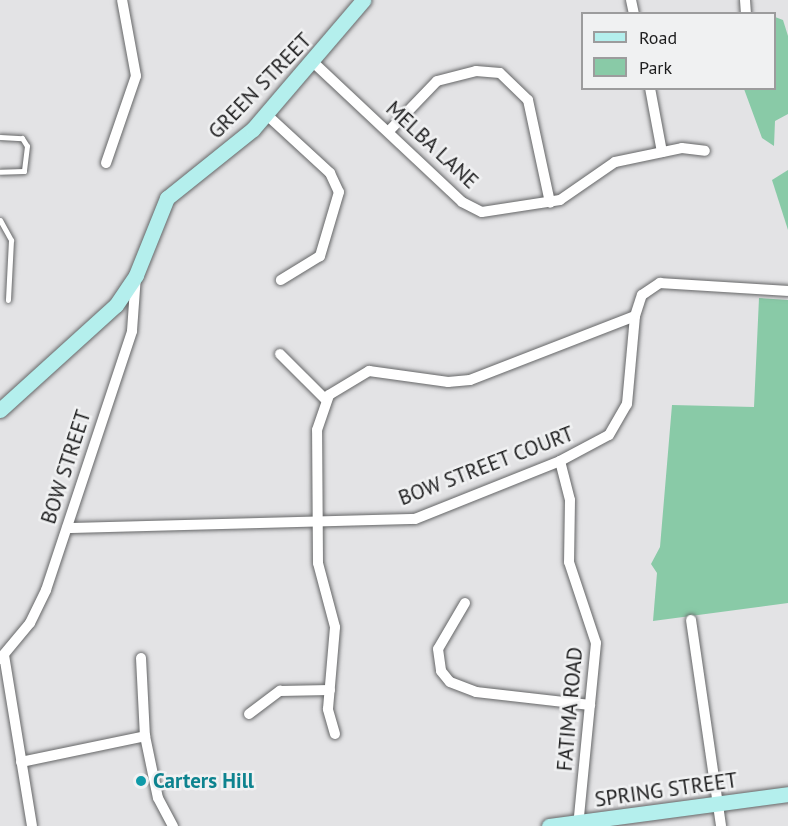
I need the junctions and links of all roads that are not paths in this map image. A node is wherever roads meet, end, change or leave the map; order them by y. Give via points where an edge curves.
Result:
1 (122, 0) edge
2 (363, 0) edge
3 (314, 63) junction
4 (650, 90) edge
5 (267, 115) junction
6 (389, 131) junction
7 (0, 137) edge
8 (705, 151) dead end
9 (662, 152) junction
10 (106, 163) dead end
11 (0, 172) edge
12 (550, 202) junction
13 (0, 220) edge
14 (136, 275) junction
15 (281, 280) dead end
16 (788, 291) edge
17 (8, 300) dead end
18 (635, 316) junction
19 (280, 354) dead end
20 (325, 399) junction
21 (0, 410) edge
22 (560, 461) junction
23 (317, 524) junction
24 (67, 528) junction
25 (465, 603) dead end
26 (691, 620) dead end
27 (2, 657) edge
28 (141, 658) dead end
29 (330, 690) junction
30 (590, 705) junction
31 (249, 714) dead end
32 (334, 734) dead end
33 (146, 736) junction
34 (21, 762) junction
35 (788, 794) edge
36 (717, 804) junction
37 (578, 824) edge
38 (32, 826) edge
39 (173, 826) edge
40 (549, 826) edge
41 (721, 826) edge

1 - 10 street via 136,76
2 - 3 street, GREEN STREET
3 - 5 street, GREEN STREET
3 - 6 street, MELBA LANE
4 - 9 street
5 - 14 street, GREEN STREET via 167,198
5 - 15 street via 330,172 339,192 320,256
6 - 12 street, MELBA LANE via 472,208 499,213
6 - 12 street via 436,81 476,71 500,73 514,81 528,100
7 - 11 lane via 22,138 27,146 24,171
8 - 9 street, MELBA LANE
9 - 12 street, MELBA LANE via 610,163 578,191
13 - 17 lane via 11,240
14 - 21 street, GREEN STREET via 102,321
14 - 24 street, BOW STREET via 137,314
16 - 18 street via 660,283 642,295
18 - 20 street via 465,381 369,371 352,376
18 - 22 street, BOW STREET COURT via 623,417 605,438
19 - 20 street
20 - 23 street via 317,430
22 - 23 street, BOW STREET COURT via 415,519
22 - 30 street, FATIMA ROAD via 570,500 569,562 595,635
23 - 24 street, BOW STREET COURT
23 - 29 street via 319,575 335,627
24 - 27 street, BOW STREET via 35,614
25 - 30 street via 438,649 441,671 450,682 476,692
26 - 36 street
27 - 34 street
28 - 33 street
29 - 31 street via 280,691
29 - 32 street
30 - 37 street, FATIMA ROAD
33 - 34 street
33 - 39 street via 158,798
34 - 38 street
35 - 36 street, SPRING STREET
36 - 37 street, SPRING STREET
36 - 41 street
37 - 40 street, SPRING STREET

